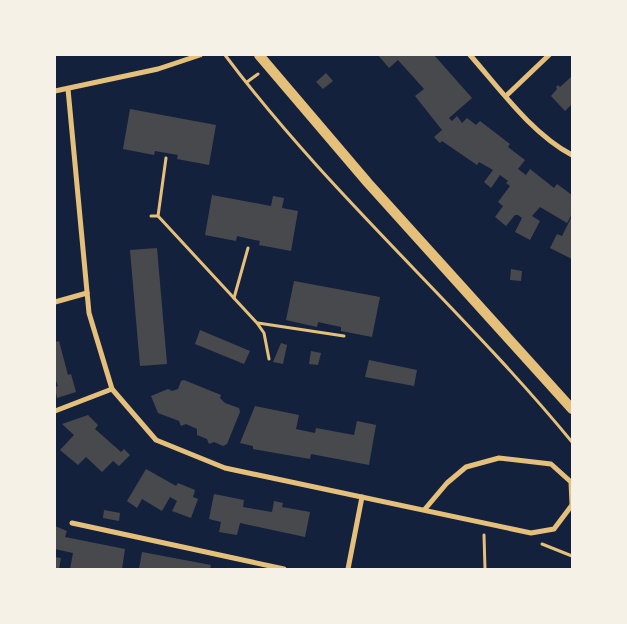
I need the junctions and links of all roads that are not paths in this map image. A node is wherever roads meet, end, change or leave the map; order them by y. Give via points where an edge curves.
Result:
1 (200, 55) edge
2 (259, 55) edge
3 (470, 55) edge
4 (549, 55) edge
5 (68, 89) junction
6 (55, 91) edge
7 (506, 96) junction
8 (572, 155) edge
9 (87, 293) junction
10 (55, 302) edge
11 (112, 389) junction
12 (572, 409) edge
13 (55, 411) edge
14 (362, 497) junction
15 (572, 505) edge
16 (425, 509) junction
17 (72, 523) dead end
18 (284, 569) edge
19 (348, 569) edge

1 - 5 street via 158,69
2 - 12 main road via 368,183
3 - 7 street
4 - 7 street
5 - 6 street
5 - 9 street
7 - 8 street via 548,138
9 - 10 street
9 - 11 street via 89,313
11 - 13 street
11 - 14 street via 156,440 225,468
14 - 16 street
14 - 19 street
15 - 16 street via 554,529 531,533
15 - 16 street via 571,482 552,464 499,458 466,467
17 - 18 street

